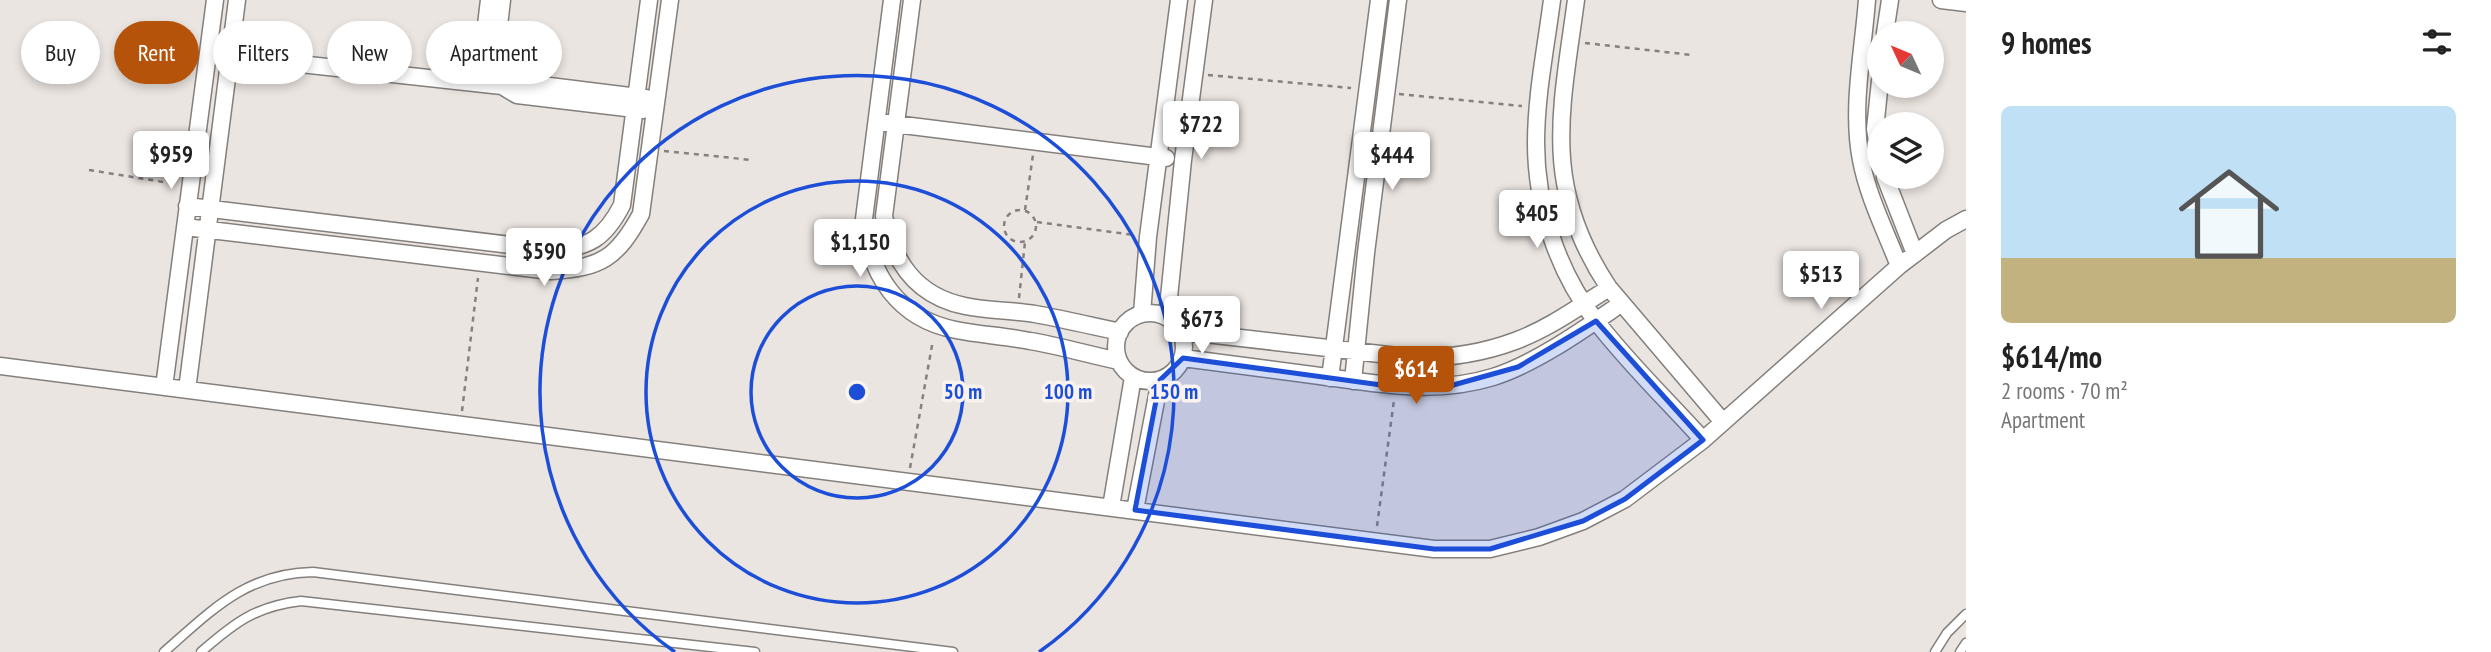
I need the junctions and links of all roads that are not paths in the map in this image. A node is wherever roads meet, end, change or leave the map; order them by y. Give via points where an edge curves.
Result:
1 (215, 0) edge
2 (237, 0) edge
3 (489, 0) edge
4 (502, 0) edge
5 (649, 0) edge
6 (670, 0) edge
7 (892, 0) edge
8 (912, 0) edge
9 (1179, 0) edge
10 (1204, 0) edge
11 (1379, 0) edge
12 (1398, 0) edge
13 (1552, 0) edge
14 (1576, 0) edge
15 (1867, 0) edge
16 (1890, 0) edge
17 (1941, 0) edge
18 (1966, 3) edge
19 (234, 21) edge
20 (1887, 21) edge
21 (208, 54) junction
22 (213, 54) edge
23 (313, 65) edge
24 (227, 84) edge
25 (491, 85) junction
26 (636, 103) junction
27 (657, 105) junction
28 (875, 122) junction
29 (895, 124) junction
30 (1158, 157) junction
31 (1183, 160) junction
32 (1890, 189) edge
33 (187, 206) junction
34 (211, 209) junction
35 (1966, 219) edge
36 (185, 227) junction
37 (208, 230) junction
38 (1915, 254) junction
39 (1899, 266) junction
40 (1609, 288) junction
41 (1584, 303) junction
42 (1622, 303) junction
43 (1142, 314) junction
44 (1167, 317) junction
45 (1595, 321) junction
46 (1180, 331) junction
47 (1120, 332) junction
48 (1332, 348) junction
49 (1355, 351) junction
50 (1183, 358) junction
51 (1119, 361) junction
52 (0, 366) edge
53 (1133, 377) junction
54 (1330, 377) junction
55 (1160, 380) junction
56 (1353, 381) junction
57 (164, 387) junction
58 (187, 390) junction
59 (1723, 422) junction
60 (1703, 440) junction
61 (1111, 507) junction
62 (1135, 510) junction
63 (1966, 614) edge
64 (1966, 643) edge
65 (169, 650) edge
66 (201, 652) edge
67 (755, 652) edge
68 (953, 652) edge
69 (1935, 652) edge
70 (1960, 652) edge

1 - 21 street
2 - 19 street
3 - 25 street
4 - 25 street
5 - 26 street
6 - 27 street
7 - 28 street
8 - 29 street
9 - 30 street
10 - 31 street
11 - 48 street
12 - 49 street
13 - 41 street via 1539,108 1537,173 1551,237
14 - 40 street via 1560,153 1565,192 1577,229
15 - 39 street via 1858,140 1866,181
16 - 20 street
17 - 18 street
21 - 22 street
21 - 33 street
23 - 25 street
24 - 34 street
25 - 26 street via 517,82
26 - 27 street
26 - 34 street via 622,205 612,225 595,240 574,248 552,250
27 - 37 street via 641,214 628,239 606,258 580,269 551,271
28 - 29 street
28 - 51 street via 864,219 866,242 884,283 898,300 936,325 954,330
29 - 30 street
29 - 47 street via 884,216 899,262 915,281 946,301 965,306
30 - 31 street
30 - 43 street
31 - 44 street
32 - 38 street
33 - 34 street
33 - 36 street
34 - 37 street
35 - 38 street
36 - 37 street
36 - 57 street
37 - 58 street
38 - 39 street
39 - 59 street
40 - 41 street
40 - 42 street
41 - 45 street
41 - 49 street via 1516,341 1466,355 1415,358
42 - 45 street
42 - 59 street
43 - 44 street
43 - 47 street
44 - 46 street
45 - 56 street via 1540,355 1494,376 1446,387
45 - 60 street
46 - 48 street
46 - 50 street
47 - 51 street
48 - 49 street
48 - 54 street
49 - 56 street
50 - 54 street
50 - 55 street
51 - 53 street
52 - 57 street
53 - 55 street
53 - 61 street
54 - 56 street
55 - 62 street
57 - 58 street
58 - 61 street
59 - 60 street
60 - 62 street via 1625,499 1583,521 1490,549 1434,549
61 - 62 street
63 - 69 lane
64 - 70 lane
65 - 68 lane via 242,589 276,576 313,572
66 - 67 lane via 241,618 270,606 301,601

